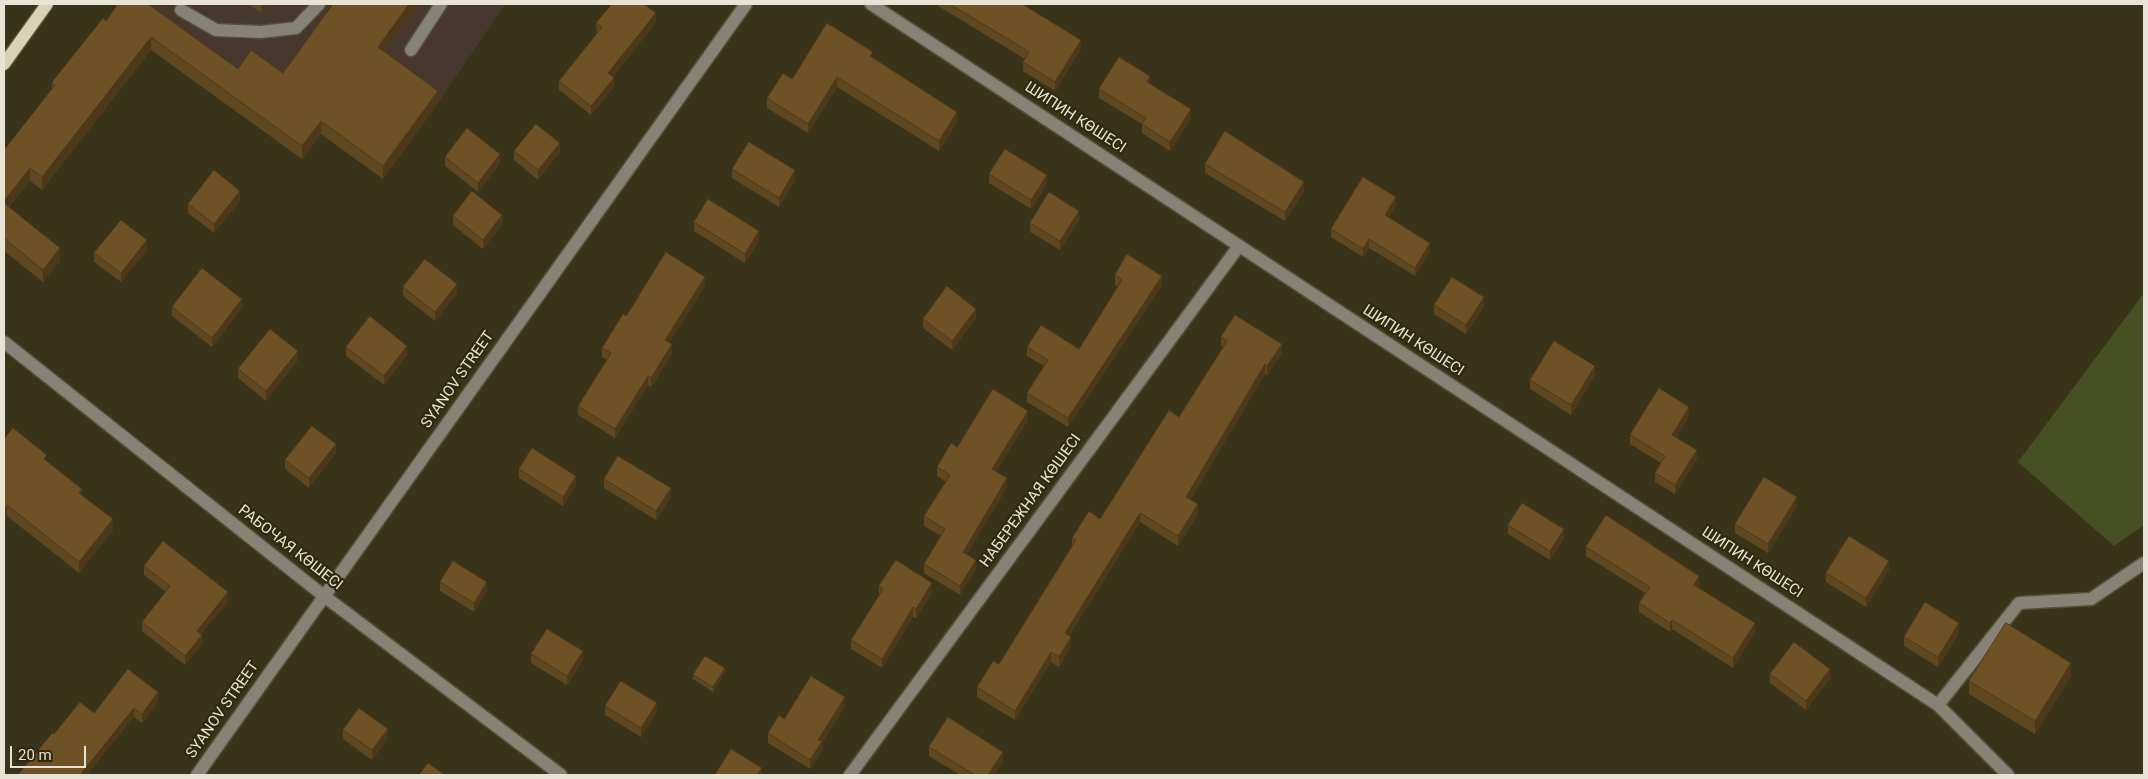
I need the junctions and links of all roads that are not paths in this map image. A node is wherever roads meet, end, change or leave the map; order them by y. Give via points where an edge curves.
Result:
1 (47, 4) edge
2 (319, 4) edge
3 (441, 4) edge
4 (746, 4) edge
5 (871, 4) edge
6 (182, 10) dead end
7 (411, 50) dead end
8 (4, 64) edge
9 (1239, 246) junction
10 (4, 342) edge
11 (2144, 563) edge
12 (324, 596) junction
13 (1938, 705) junction
14 (197, 775) edge
15 (561, 775) edge
16 (850, 775) edge
17 (2008, 775) edge

1 - 8 main road
2 - 6 street via 296,28 261,32 216,30
3 - 7 street
4 - 12 street, SYANOV STREET
5 - 9 street, ШИПИН КӨШЕСІ
9 - 13 street, ШИПИН КӨШЕСІ
9 - 16 street, НАБЕРЕЖНАЯ КӨШЕСІ
10 - 12 street, РАБОЧАЯ КӨШЕСІ
11 - 13 street via 2091,599 2019,603
12 - 14 street, SYANOV STREET
12 - 15 street, РАБОЧАЯ КӨШЕСІ
13 - 17 street, ШИПИН КӨШЕСІ

